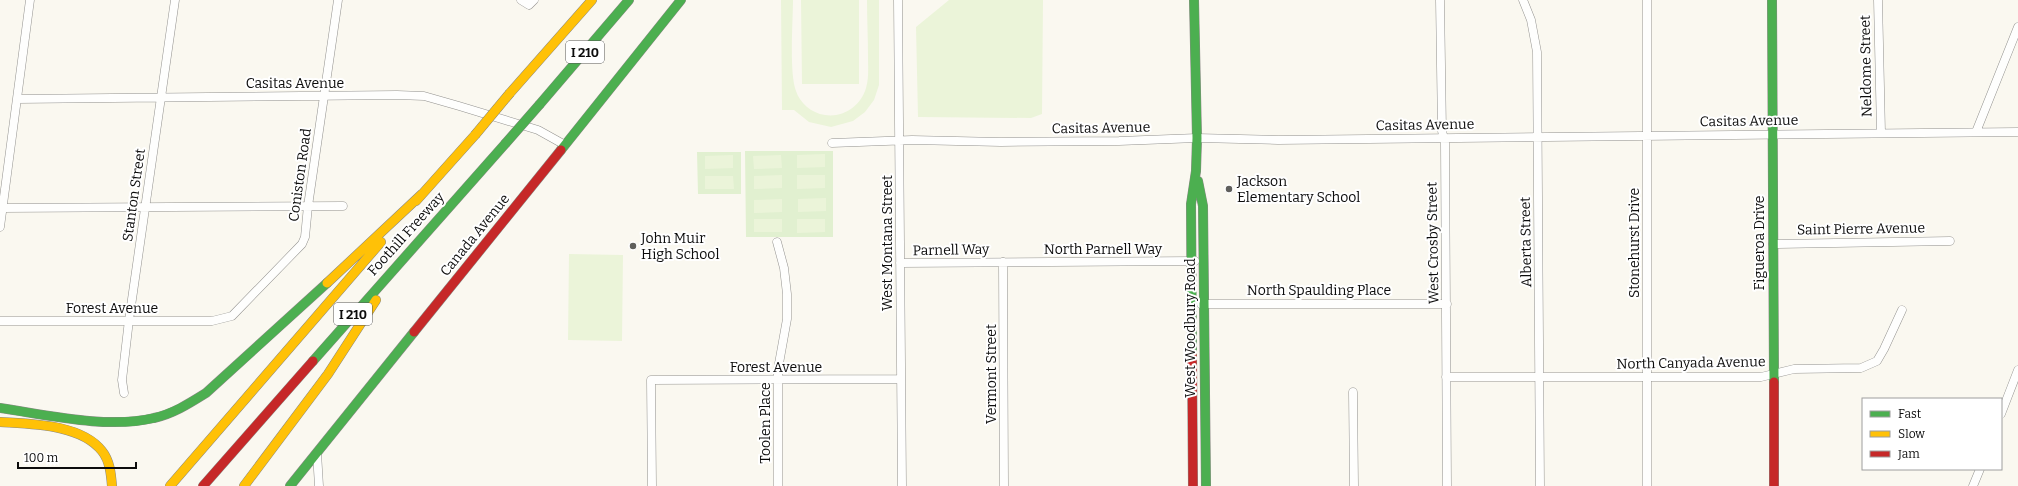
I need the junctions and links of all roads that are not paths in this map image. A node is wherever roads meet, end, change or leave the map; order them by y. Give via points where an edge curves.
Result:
1 (30, 0) edge
2 (174, 0) edge
3 (338, 0) edge
4 (521, 0) edge
5 (534, 0) edge
6 (592, 0) edge
7 (629, 0) edge
8 (681, 0) edge
9 (898, 0) edge
10 (1194, 0) edge
11 (1440, 0) edge
12 (1523, 0) edge
13 (1647, 0) edge
14 (1772, 0) edge
15 (1878, 0) edge
16 (2018, 27) edge
17 (161, 96) junction
18 (325, 96) junction
19 (17, 99) junction
20 (1881, 132) junction
21 (1976, 132) junction
22 (2018, 132) edge
23 (1773, 133) junction
24 (1646, 135) junction
25 (1538, 137) junction
26 (1197, 138) junction
27 (1443, 138) junction
28 (899, 141) junction
29 (832, 143) dead end
30 (565, 145) junction
31 (1196, 171) junction
32 (422, 194) junction
33 (308, 206) junction
34 (343, 206) dead end
35 (146, 207) junction
36 (2, 208) junction
37 (0, 226) edge
38 (1950, 241) dead end
39 (777, 242) dead end
40 (1773, 244) junction
41 (403, 257) junction
42 (1191, 261) junction
43 (1204, 261) junction
44 (1003, 262) junction
45 (900, 263) junction
46 (1203, 303) junction
47 (1447, 304) junction
48 (1192, 305) junction
49 (1902, 310) dead end
50 (129, 320) junction
51 (223, 320) joint
52 (0, 321) edge
53 (2018, 370) edge
54 (1774, 374) junction
55 (1446, 377) junction
56 (1540, 378) junction
57 (1647, 378) junction
58 (901, 379) junction
59 (779, 380) junction
60 (1353, 392) dead end
61 (124, 393) dead end
62 (0, 408) edge
63 (2002, 411) edge
64 (0, 422) edge
65 (317, 453) junction
66 (1980, 470) edge
67 (112, 486) edge
68 (170, 486) edge
69 (203, 486) edge
70 (244, 486) edge
71 (290, 486) edge
72 (319, 486) edge
73 (652, 486) edge
74 (778, 486) edge
75 (902, 486) edge
76 (1004, 486) edge
77 (1193, 486) edge
78 (1206, 486) edge
79 (1354, 486) edge
80 (1447, 486) edge
81 (1540, 486) edge
82 (1647, 486) edge
83 (1774, 486) edge
84 (1973, 486) edge

1 - 19 street
2 - 17 street, Stanton Street
3 - 18 street, Coniston Road
4 - 5 street via 529,5
6 - 32 main road, Foothill Freeway / I 210, bridge
7 - 41 main road, Foothill Freeway / I 210, bridge
8 - 30 main road, Canada Avenue
9 - 28 street, West Montana Street
10 - 26 main road, West Woodbury Road
11 - 27 street, West Crosby Street
12 - 25 street, Alberta Street via 1534,30 1537,52
13 - 24 street, Stonehurst Drive
14 - 23 main road, Figueroa Drive
15 - 20 street, Neldome Street
16 - 21 street
17 - 18 street, Casitas Avenue
17 - 19 street, Casitas Avenue
17 - 35 street, Stanton Street
18 - 30 street, Casitas Avenue via 424,96 538,130
18 - 33 street, Coniston Road
19 - 36 street
20 - 21 street, Casitas Avenue
20 - 23 street, Casitas Avenue
21 - 22 street, Casitas Avenue
23 - 24 street, Casitas Avenue
23 - 40 main road, Figueroa Drive
24 - 25 street, Casitas Avenue
24 - 57 street, Stonehurst Drive
25 - 27 street, Casitas Avenue
25 - 56 street, Alberta Street
26 - 27 street, Casitas Avenue
26 - 28 street, Casitas Avenue via 1111,142
26 - 31 main road, West Woodbury Road
27 - 47 street, West Crosby Street
28 - 29 street, Casitas Avenue
28 - 45 street, West Montana Street
30 - 65 main road, Canada Avenue
31 - 42 main road, West Woodbury Road via 1191,204
31 - 43 main road, West Woodbury Road via 1203,206
32 - 62 main road via 242,362 188,405 155,418 113,422
32 - 68 main road, Foothill Freeway / I 210
33 - 34 street
33 - 35 street
33 - 51 street, Coniston Road via 305,238 302,244 232,316
35 - 36 street
35 - 50 street, Stanton Street
36 - 37 street
38 - 40 street, Saint Pierre Avenue
39 - 59 street, Toolen Place via 787,294 787,319 778,369
40 - 54 main road, Figueroa Drive
41 - 69 main road, Foothill Freeway / I 210
41 - 70 main road via 328,374
42 - 43 street, North Parnell Way
42 - 44 street, North Parnell Way
42 - 48 main road, West Woodbury Road
43 - 46 main road, West Woodbury Road
44 - 45 street, Parnell Way
44 - 76 street, Vermont Street
45 - 58 street, West Montana Street
46 - 47 street, North Spaulding Place
46 - 48 street, North Spaulding Place
46 - 78 main road, West Woodbury Road
47 - 55 street, West Crosby Street
48 - 77 main road, West Woodbury Road
49 - 54 street, North Canyada Avenue via 1877,361 1861,368 1794,369
50 - 51 street, Forest Avenue
50 - 52 street, Forest Avenue
50 - 61 street, Stanton Street via 122,380
53 - 63 street
54 - 57 street, North Canyada Avenue via 1761,377
54 - 83 main road, Figueroa Drive
55 - 56 street, North Canyada Avenue
55 - 80 street, West Crosby Street
56 - 57 street, North Canyada Avenue
56 - 81 street, Alberta Street
57 - 82 street, Stonehurst Drive
58 - 59 street, Forest Avenue
58 - 75 street, West Montana Street
59 - 73 street, Forest Avenue via 651,380
59 - 74 street, Toolen Place
60 - 79 street
64 - 67 main road via 65,430 83,435 97,445 107,460 112,475
65 - 71 main road, Canada Avenue
65 - 72 street
66 - 84 street

